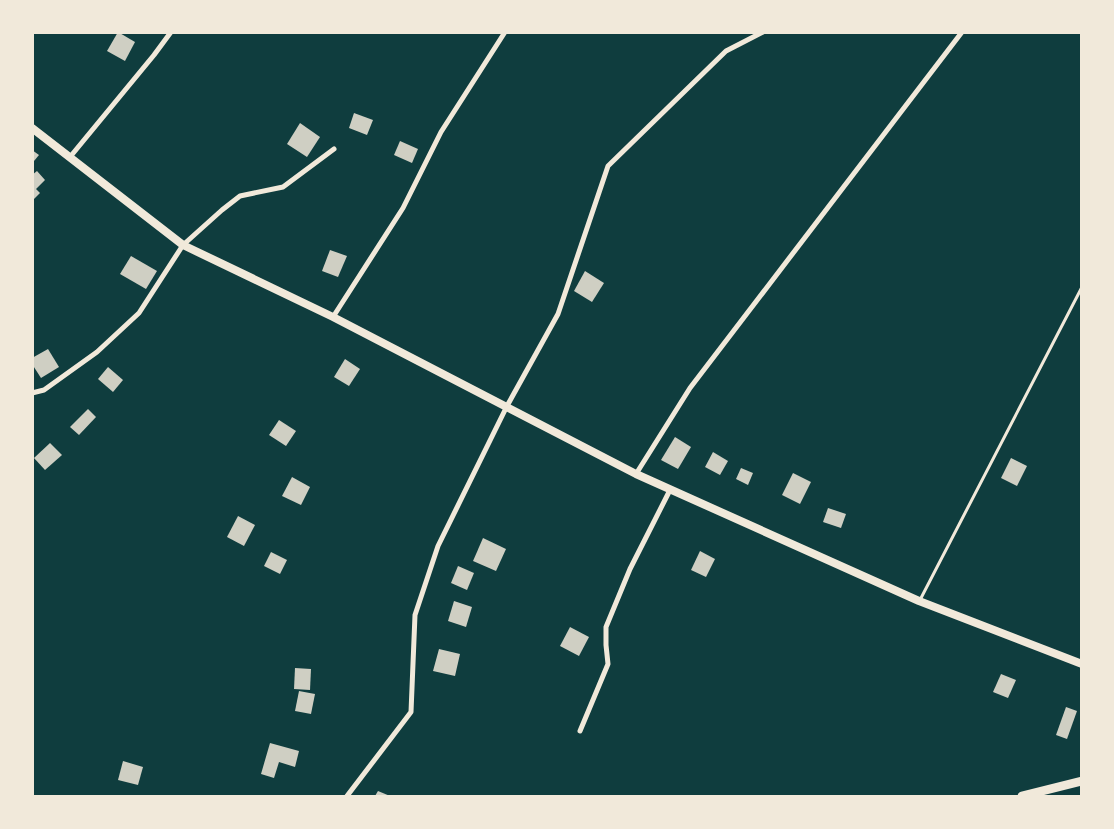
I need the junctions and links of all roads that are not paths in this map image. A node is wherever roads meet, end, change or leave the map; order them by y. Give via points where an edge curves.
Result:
1 (170, 32) edge
2 (505, 32) edge
3 (763, 32) edge
4 (962, 32) edge
5 (32, 128) edge
6 (334, 149) dead end
7 (70, 157) junction
8 (183, 245) junction
9 (1082, 287) edge
10 (333, 317) junction
11 (32, 393) edge
12 (507, 406) junction
13 (636, 474) junction
14 (670, 490) junction
15 (920, 601) junction
16 (1081, 662) edge
17 (580, 731) dead end
18 (1082, 781) edge
19 (347, 796) edge
20 (1022, 796) edge

1 - 7 street
2 - 10 street via 441,132 403,208
3 - 12 street via 726,51 608,166 558,314
4 - 13 street via 690,388
5 - 7 street
6 - 8 street via 283,187 240,196
7 - 8 street
8 - 10 street
8 - 11 street via 138,313 97,352 44,390
9 - 15 lane
10 - 12 street
12 - 13 street
12 - 19 street via 438,546 415,615 411,712
13 - 14 street
14 - 15 street
14 - 17 street via 630,569 606,627 608,664
15 - 16 street
18 - 20 main road

